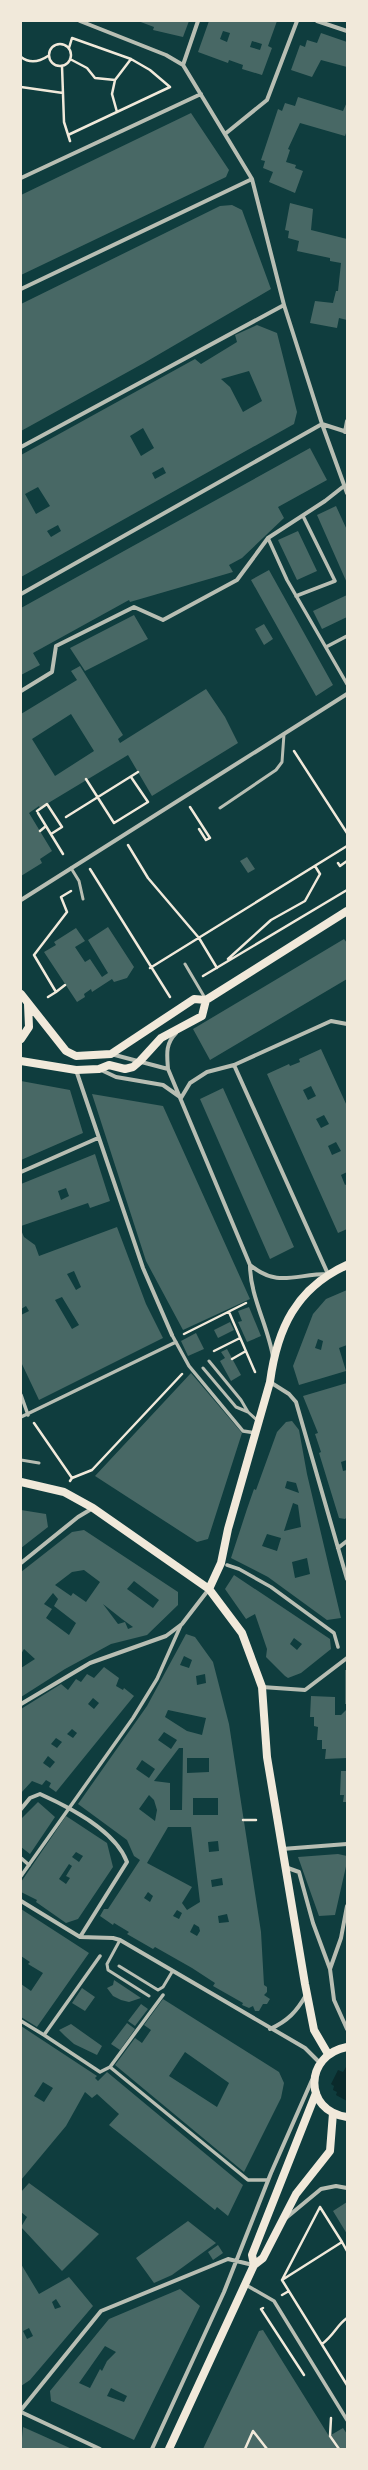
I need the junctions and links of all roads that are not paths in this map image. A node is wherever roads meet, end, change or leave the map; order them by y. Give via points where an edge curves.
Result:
1 (80, 21) edge
2 (198, 21) edge
3 (297, 21) edge
4 (317, 21) edge
5 (347, 31) edge
6 (183, 65) junction
7 (201, 94) junction
8 (225, 134) junction
9 (21, 178) edge
10 (252, 178) junction
11 (21, 289) edge
12 (284, 305) junction
13 (347, 421) edge
14 (322, 424) junction
15 (346, 432) edge
16 (21, 447) edge
17 (344, 486) junction
18 (347, 493) edge
19 (303, 516) junction
20 (268, 538) junction
21 (21, 594) edge
22 (296, 596) junction
23 (347, 636) edge
24 (326, 647) junction
25 (347, 684) edge
26 (21, 691) edge
27 (347, 694) edge
28 (284, 734) junction
29 (220, 808) dead end
30 (71, 868) junction
31 (82, 899) dead end
32 (21, 900) edge
33 (347, 911) edge
34 (185, 964) dead end
35 (21, 994) edge
36 (206, 1000) junction
37 (28, 1004) junction
38 (347, 1024) edge
39 (181, 1028) junction
40 (21, 1039) edge
41 (110, 1054) junction
42 (21, 1061) edge
43 (140, 1061) junction
44 (234, 1065) junction
45 (99, 1069) junction
46 (168, 1069) junction
47 (76, 1070) junction
48 (181, 1098) junction
49 (98, 1138) junction
50 (21, 1172) edge
51 (250, 1265) junction
52 (347, 1265) edge
53 (328, 1274) junction
54 (174, 1339) junction
55 (273, 1360) junction
56 (209, 1361) dead end
57 (203, 1368) dead end
58 (270, 1382) junction
59 (21, 1395) edge
60 (248, 1412) junction
61 (28, 1415) junction
62 (21, 1417) edge
63 (259, 1422) junction
64 (256, 1433) junction
65 (21, 1460) edge
66 (39, 1463) dead end
67 (21, 1482) edge
68 (93, 1508) junction
69 (347, 1541) edge
70 (338, 1548) junction
71 (21, 1563) edge
72 (226, 1565) dead end
73 (347, 1579) edge
74 (208, 1589) junction
75 (182, 1624) junction
76 (338, 1647) dead end
77 (347, 1658) edge
78 (262, 1687) junction
79 (21, 1704) edge
80 (68, 1807) junction
81 (21, 1809) edge
82 (347, 1844) edge
83 (282, 1849) junction
84 (21, 1858) edge
85 (29, 1864) junction
86 (285, 1867) junction
87 (21, 1876) edge
88 (21, 1901) edge
89 (347, 1906) edge
90 (80, 1937) junction
91 (120, 1940) junction
92 (100, 1956) dead end
93 (119, 1966) dead end
94 (330, 1969) junction
95 (172, 1972) junction
96 (307, 1993) junction
97 (163, 1995) dead end
98 (149, 1996) dead end
99 (21, 2021) edge
100 (270, 2029) junction
101 (347, 2029) edge
102 (44, 2036) junction
103 (347, 2047) edge
104 (328, 2054) junction
105 (320, 2063) junction
106 (110, 2067) junction
107 (316, 2072) junction
108 (316, 2093) junction
109 (333, 2113) junction
110 (347, 2117) edge
111 (268, 2180) junction
112 (347, 2188) edge
113 (284, 2220) junction
114 (237, 2261) junction
115 (254, 2265) junction
116 (246, 2285) junction
117 (21, 2411) edge
118 (347, 2420) edge
119 (100, 2449) edge
120 (152, 2449) edge
121 (169, 2449) edge

1 - 6 street via 166,55
2 - 6 street
3 - 8 street via 267,100
4 - 5 street
6 - 7 street
7 - 8 street
7 - 9 street
8 - 10 street
10 - 11 street
10 - 12 street
12 - 14 street
12 - 16 street
13 - 15 street
14 - 15 street
14 - 17 street
14 - 21 street
17 - 18 street
17 - 19 street
19 - 20 street
19 - 22 street via 335,581
20 - 22 street
20 - 26 street via 237,580 163,620 134,607 56,646 52,672
22 - 24 street
23 - 24 street
24 - 25 street
27 - 28 street
28 - 29 lane via 282,762 276,770
28 - 30 street
30 - 31 lane via 80,885
30 - 32 street
33 - 36 main road
34 - 36 lane
35 - 37 main road
36 - 39 main road via 202,1016
36 - 41 main road via 194,999
37 - 40 main road via 29,1027
37 - 41 main road via 66,1051 76,1056
38 - 44 street via 331,1020
39 - 43 main road via 161,1038
39 - 46 street via 170,1039 167,1049
41 - 43 street
42 - 47 main road
43 - 45 main road via 125,1069 109,1065
43 - 46 street
44 - 48 street via 207,1072 190,1083
44 - 53 street
45 - 47 main road
45 - 48 street via 116,1077 163,1085
46 - 48 street
47 - 49 street
48 - 51 street
49 - 50 street
49 - 54 street via 143,1268
51 - 53 street via 272,1278 287,1279 306,1274
51 - 55 street via 250,1279 269,1336
52 - 53 main road
53 - 55 main road via 296,1304 285,1323
54 - 61 street
54 - 64 street via 189,1366 243,1431
55 - 58 main road
56 - 60 lane
57 - 60 lane via 236,1407
58 - 63 main road
58 - 70 street via 289,1394 296,1402
59 - 61 street
60 - 63 lane
61 - 62 street
63 - 64 main road
64 - 74 main road via 228,1529 221,1563
65 - 66 lane
67 - 68 main road via 64,1492
68 - 71 street
68 - 74 main road
69 - 70 street
70 - 73 street
72 - 76 street via 240,1569 271,1587 334,1633
74 - 75 street
74 - 78 main road via 242,1633
75 - 79 street via 166,1636 90,1663
75 - 80 street via 157,1679 133,1718
77 - 78 street via 305,1690
78 - 83 main road via 267,1757
80 - 81 street via 40,1794 30,1798
80 - 85 street
80 - 90 street via 116,1842 127,1862
82 - 83 street
83 - 86 main road
84 - 85 street
85 - 87 street
86 - 94 street via 299,1872 313,1923
86 - 96 main road
88 - 90 street
89 - 94 street via 341,1938
90 - 91 street
91 - 95 street
91 - 98 lane via 107,1964 108,1970
92 - 102 street
93 - 95 lane via 158,1990 163,1987
94 - 101 street via 334,2000
95 - 100 street
96 - 100 street via 297,2010 284,2023
96 - 104 main road via 314,2030
97 - 106 street
99 - 102 street
100 - 105 street via 305,2048
102 - 106 street via 100,2072
103 - 104 main road
104 - 105 main road
105 - 107 main road
106 - 111 street via 248,2180
107 - 108 main road
107 - 111 street
108 - 109 main road via 322,2105
108 - 115 main road via 252,2255
109 - 110 main road
109 - 113 main road via 330,2151 300,2188
111 - 114 street
112 - 113 street via 336,2186 321,2189
113 - 115 main road via 263,2258
114 - 115 street
114 - 117 street via 228,2259 101,2311
114 - 120 street
115 - 116 main road
116 - 118 street via 274,2301
116 - 121 main road
117 - 119 street

